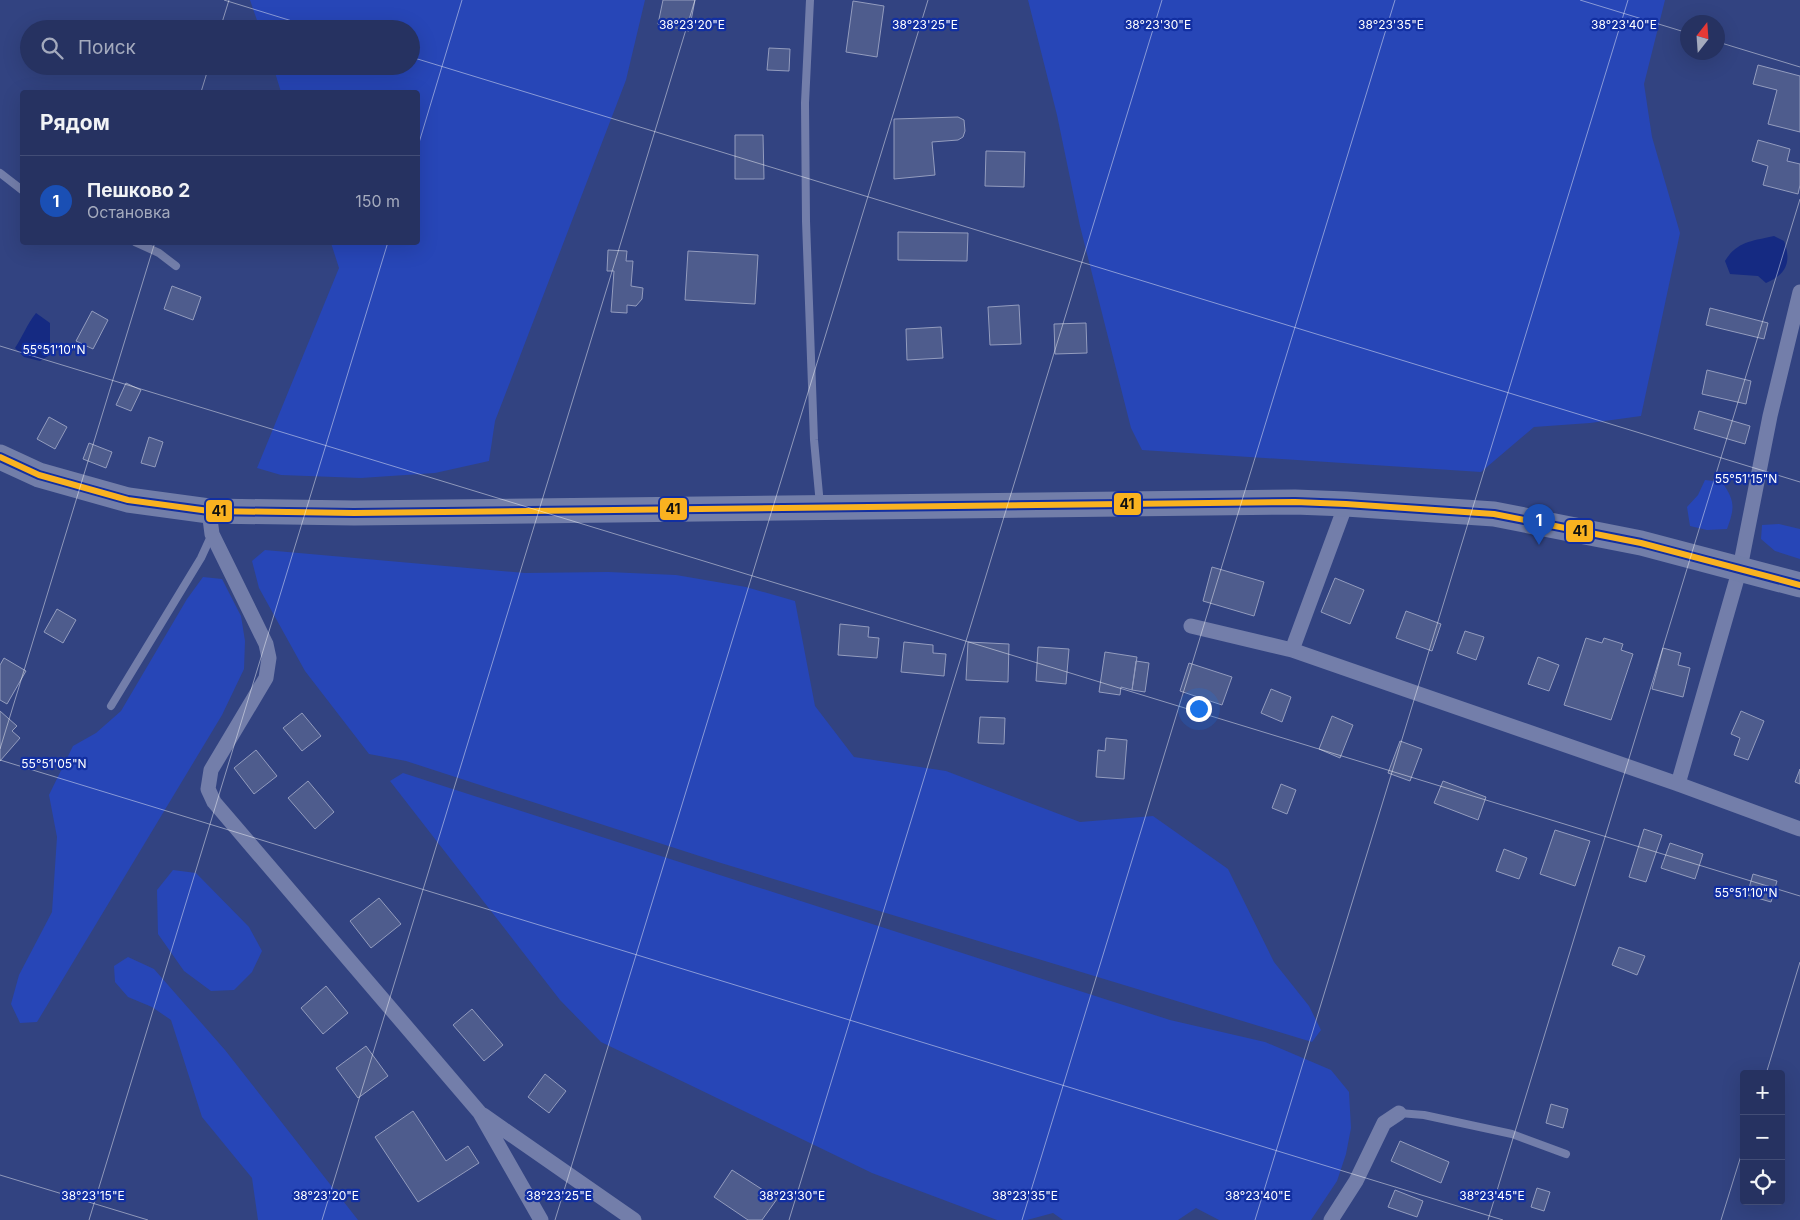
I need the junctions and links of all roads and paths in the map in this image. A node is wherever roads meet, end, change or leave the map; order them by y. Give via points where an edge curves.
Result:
1 (810, 0) edge
2 (0, 173) edge
3 (20, 188) edge
4 (142, 245) edge
5 (176, 266) dead end
6 (1800, 292) edge
7 (0, 456) edge
8 (1346, 504) junction
9 (820, 507) junction
10 (210, 523) junction
11 (1740, 568) junction
12 (1800, 585) edge
13 (1191, 626) dead end
14 (1292, 650) junction
15 (111, 706) dead end
16 (1678, 784) junction
17 (1800, 829) edge
18 (480, 1112) junction
19 (1399, 1113) joint
20 (1566, 1154) dead end
21 (541, 1220) edge
22 (634, 1220) edge
23 (1331, 1220) edge

1 - 9 lane via 805,103 806,221 814,440
2 - 3 lane
4 - 5 lane via 160,253
6 - 11 street via 1770,416
7 - 10 highway via 39,475
8 - 9 highway
8 - 11 highway via 1494,514 1641,543
8 - 14 street
9 - 10 highway via 354,513
10 - 15 lane via 201,558
10 - 18 street via 266,644 269,658 266,678 212,770 208,789 214,802
11 - 12 highway
11 - 16 street
13 - 14 street
14 - 16 street
16 - 17 street
18 - 21 street
18 - 22 street
19 - 20 lane via 1424,1115 1512,1134
19 - 23 street via 1384,1123 1356,1181

